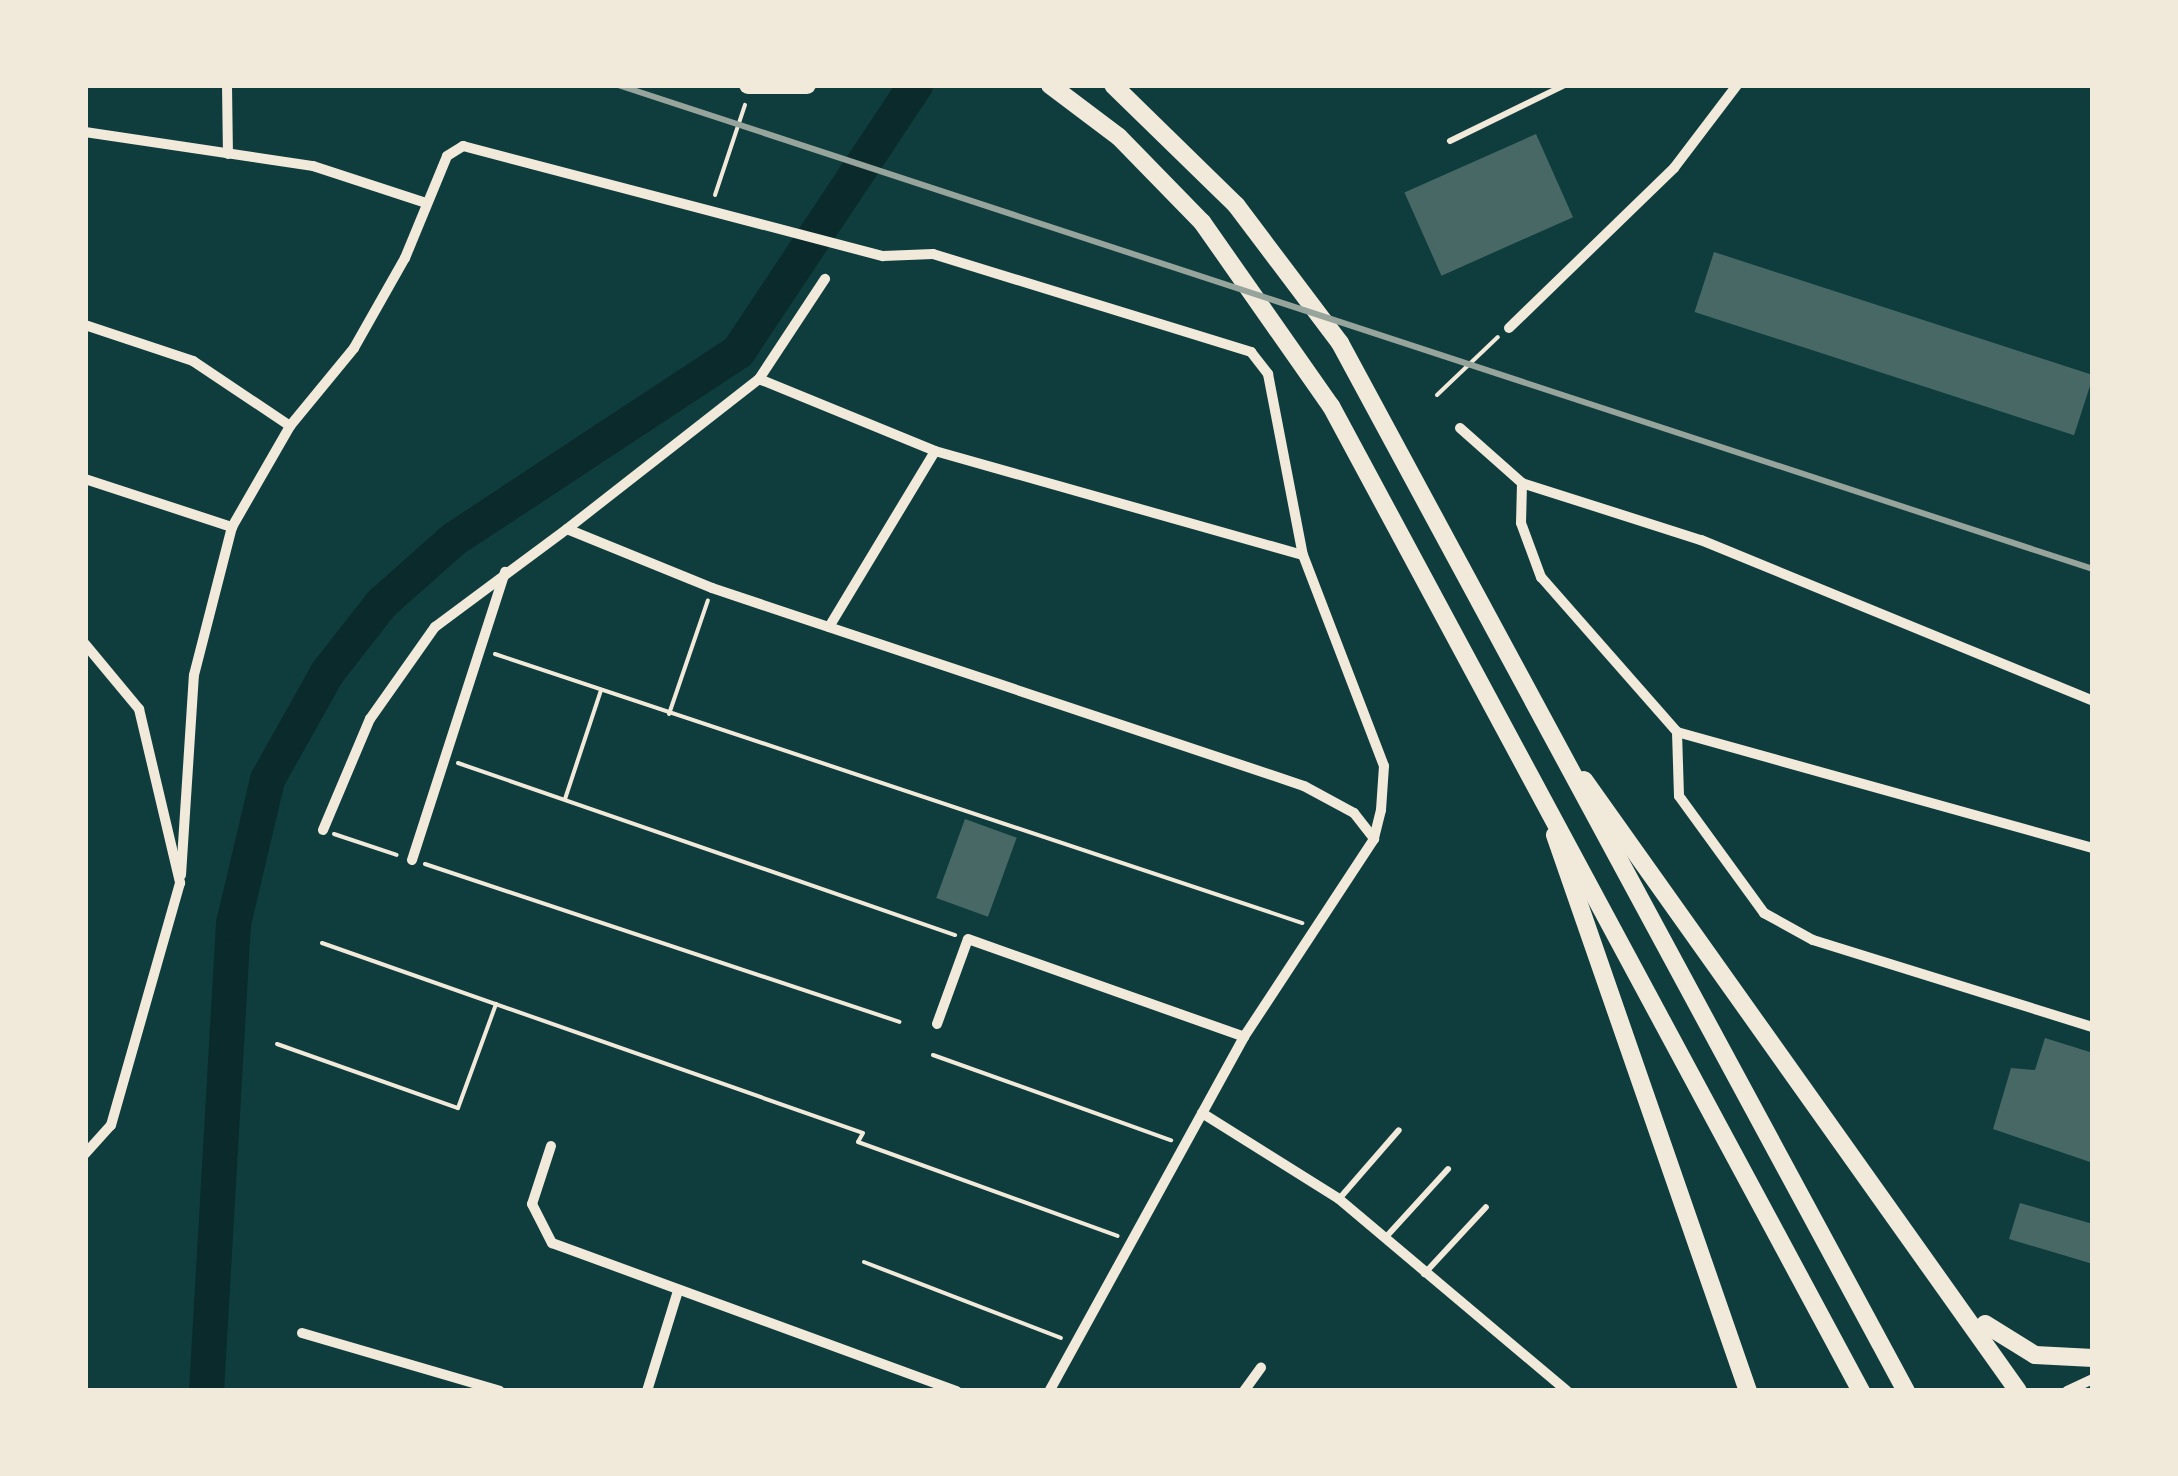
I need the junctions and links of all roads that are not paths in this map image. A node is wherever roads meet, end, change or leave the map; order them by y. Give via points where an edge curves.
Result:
1 (227, 85) edge
2 (807, 85) edge
3 (1050, 85) edge
4 (1113, 85) edge
5 (1565, 85) edge
6 (1738, 85) edge
7 (750, 86) edge
8 (85, 132) edge
9 (1450, 141) dead end
10 (228, 154) junction
11 (426, 204) junction
12 (825, 279) dead end
13 (85, 325) edge
14 (1509, 328) road end
15 (759, 379) junction
16 (290, 426) junction
17 (1460, 428) dead end
18 (935, 451) junction
19 (85, 479) edge
20 (1522, 484) junction
21 (232, 527) junction
22 (567, 529) junction
23 (1303, 555) junction
24 (505, 572) junction
25 (830, 627) junction
26 (85, 644) edge
27 (2093, 701) edge
28 (1533, 707) junction
29 (1676, 732) junction
30 (1535, 778) junction
31 (323, 830) road end
32 (1374, 839) junction
33 (2093, 848) edge
34 (412, 860) road end
35 (180, 883) junction
36 (938, 1024) dead end
37 (2093, 1027) edge
38 (1244, 1037) junction
39 (1202, 1113) junction
40 (1399, 1130) dead end
41 (552, 1146) dead end
42 (85, 1154) edge
43 (1448, 1170) dead end
44 (1339, 1200) junction
45 (1486, 1207) dead end
46 (1385, 1238) junction
47 (1423, 1275) junction
48 (677, 1294) junction
49 (1959, 1300) junction
50 (85, 1307) edge
51 (85, 1329) edge
52 (302, 1333) dead end
53 (2093, 1358) edge
54 (1261, 1368) dead end
55 (2093, 1379) edge
56 (500, 1391) edge
57 (647, 1391) edge
58 (957, 1391) edge
59 (1048, 1391) edge
60 (1244, 1391) edge
61 (1567, 1391) edge
62 (1748, 1391) edge
63 (1861, 1391) edge
64 (1906, 1391) edge
65 (2018, 1391) edge
66 (2067, 1391) edge

1 - 10 street
2 - 7 main road
3 - 30 main road via 1120,138 1202,222 1294,351
4 - 28 main road via 1236,205 1340,343
5 - 9 lane
6 - 14 street via 1674,168
8 - 10 street
10 - 11 street via 314,166
11 - 16 street via 354,348
11 - 23 street via 447,156 463,146 884,256 933,254 1250,352 1268,374
12 - 15 street
13 - 16 street via 193,362
15 - 18 street
15 - 22 street
16 - 21 street
17 - 20 street
18 - 23 street
18 - 25 street
19 - 21 street
20 - 27 street via 1701,540
20 - 29 street via 1521,523 1540,576
21 - 35 street via 194,675
22 - 24 street
22 - 25 street
23 - 32 street via 1384,766
24 - 31 street via 435,627 370,719
24 - 34 street
25 - 32 street via 1304,786 1354,813
26 - 35 street via 138,709
28 - 49 main road
28 - 64 main road
29 - 33 street
29 - 37 street via 1679,796 1764,913 1814,940
30 - 62 main road
30 - 63 main road
32 - 38 street
35 - 42 street via 111,1125
36 - 38 street via 968,940
38 - 39 street
39 - 44 street
39 - 59 street
40 - 44 lane
41 - 48 street via 532,1204 536,1226 552,1244
43 - 46 lane
44 - 46 street
45 - 47 lane
46 - 47 street
47 - 61 street
48 - 57 street
48 - 58 street
49 - 53 main road via 2007,1344
49 - 65 main road
50 - 51 lane
52 - 56 street
54 - 60 street
55 - 66 street

